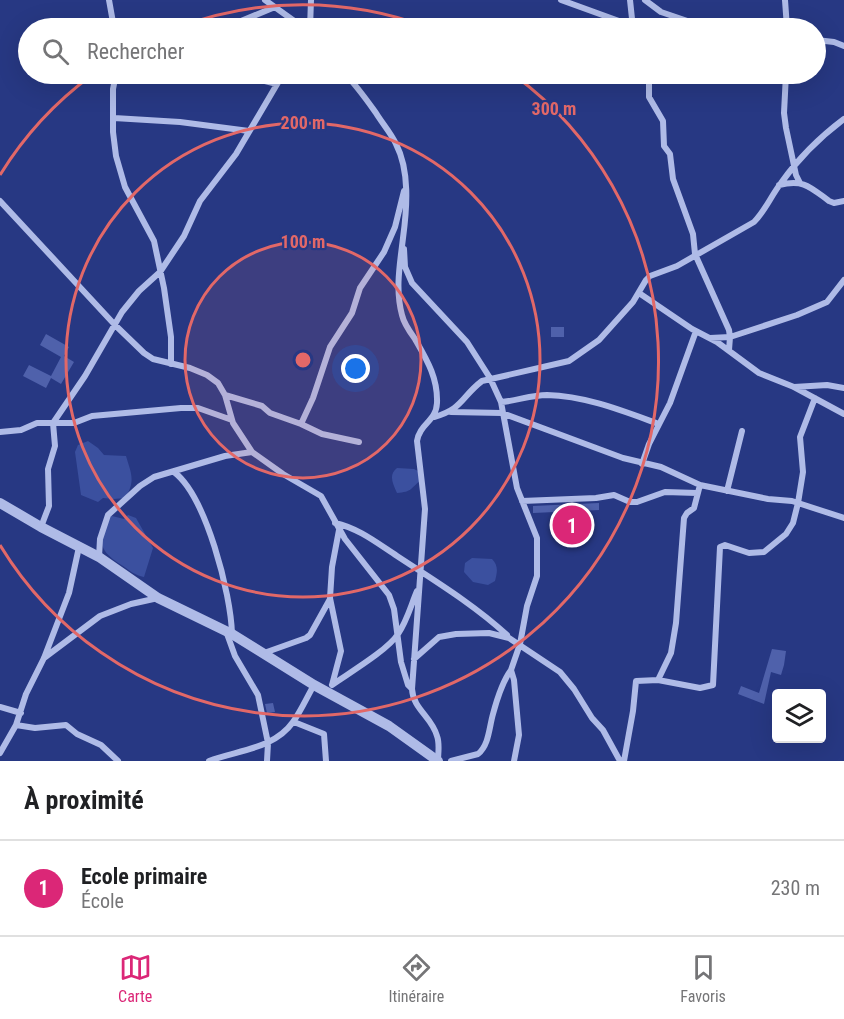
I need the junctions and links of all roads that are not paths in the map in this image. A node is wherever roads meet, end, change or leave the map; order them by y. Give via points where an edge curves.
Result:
1 (108, 0) edge
2 (265, 0) edge
3 (561, 0) edge
4 (630, 0) edge
5 (645, 0) edge
6 (785, 0) edge
7 (275, 7) junction
8 (112, 18) edge
9 (248, 18) edge
10 (289, 18) edge
11 (611, 18) edge
12 (632, 18) edge
13 (679, 18) edge
14 (786, 18) edge
15 (826, 41) edge
16 (844, 46) edge
17 (114, 84) edge
18 (277, 84) edge
19 (353, 84) edge
20 (649, 84) edge
21 (785, 84) edge
22 (114, 118) junction
23 (844, 119) edge
24 (249, 131) junction
25 (794, 167) junction
26 (800, 183) junction
27 (779, 185) junction
28 (405, 186) junction
29 (0, 201) edge
30 (844, 201) edge
31 (403, 239) junction
32 (695, 254) junction
33 (160, 272) junction
34 (844, 280) edge
35 (639, 293) junction
36 (115, 325) junction
37 (696, 331) junction
38 (730, 337) junction
39 (710, 338) junction
40 (729, 350) junction
41 (171, 364) junction
42 (490, 378) junction
43 (794, 387) junction
44 (844, 388) edge
45 (225, 395) junction
46 (814, 398) junction
47 (501, 402) junction
48 (450, 412) junction
49 (502, 413) junction
50 (844, 414) edge
51 (434, 417) junction
52 (232, 420) junction
53 (53, 423) junction
54 (301, 424) junction
55 (659, 424) junction
56 (742, 431) dead end
57 (0, 432) edge
58 (359, 442) dead end
59 (252, 452) junction
60 (642, 464) junction
61 (174, 472) junction
62 (700, 485) junction
63 (727, 490) junction
64 (698, 493) junction
65 (522, 501) junction
66 (0, 503) edge
67 (798, 504) junction
68 (844, 518) edge
69 (337, 526) junction
70 (41, 527) junction
71 (79, 547) junction
72 (99, 557) junction
73 (419, 570) junction
74 (419, 585) junction
75 (158, 598) junction
76 (330, 598) junction
77 (229, 632) junction
78 (397, 636) junction
79 (509, 638) junction
80 (520, 644) junction
81 (263, 653) junction
82 (44, 658) junction
83 (414, 659) junction
84 (511, 670) junction
85 (658, 680) junction
86 (314, 685) junction
87 (329, 688) junction
88 (412, 688) junction
89 (0, 707) edge
90 (21, 713) junction
91 (294, 722) junction
92 (16, 725) junction
93 (268, 743) junction
94 (0, 753) edge
95 (118, 761) edge
96 (209, 761) edge
97 (267, 761) edge
98 (326, 761) edge
99 (438, 761) edge
100 (451, 761) edge
101 (514, 761) edge
102 (622, 761) edge

1 - 8 street
2 - 7 street
3 - 11 street
4 - 12 street
5 - 13 street via 661,12
6 - 14 street
7 - 9 street
7 - 10 street
15 - 16 street
17 - 22 street
18 - 24 street
19 - 28 street via 396,144
20 - 32 street via 649,97 663,121 664,146 670,154 673,179 693,234
21 - 25 street via 784,113
22 - 24 street
22 - 33 street via 116,156 125,187 152,235
23 - 25 street via 823,135
24 - 33 street via 200,201 184,236
25 - 26 street
25 - 27 street
26 - 27 street
26 - 30 street via 829,201
27 - 32 street via 754,222
28 - 31 street
28 - 54 street via 395,227 360,288 352,314 330,347
29 - 36 street
31 - 42 street via 405,267 412,283 467,342
31 - 51 street via 398,268 400,307 436,385
32 - 35 street via 650,276
32 - 38 street
33 - 36 street via 139,291
33 - 41 street via 171,337
34 - 38 street via 827,303
35 - 37 street
35 - 42 street via 599,340 569,361
36 - 41 street via 144,353
36 - 53 street
37 - 39 street
37 - 55 street
38 - 39 street
38 - 40 street
39 - 40 street
40 - 43 street via 759,373
41 - 45 street via 207,375
42 - 47 street
42 - 48 street via 473,388
43 - 44 street
43 - 46 street
45 - 52 street
45 - 54 street
46 - 50 street
46 - 67 street via 800,438 803,472
47 - 49 street
47 - 55 street via 537,395 561,396
48 - 49 street
48 - 51 street
49 - 60 street
49 - 65 street
51 - 73 street via 418,431 417,441 425,509
52 - 53 street via 198,408 181,408
52 - 59 street
53 - 57 street
53 - 70 street via 55,446 48,469 49,506
54 - 58 street via 322,434
55 - 60 street
56 - 63 street
59 - 61 street
59 - 69 street via 321,496
60 - 62 street
61 - 72 street via 140,486 108,515
61 - 77 street via 189,488 208,531 229,602
62 - 63 street
62 - 64 street
63 - 67 street
64 - 65 street via 665,492 637,502 614,495
64 - 85 street via 694,508 684,518 676,623 670,653
65 - 80 street via 537,538 538,559
66 - 70 street
67 - 68 street
67 - 85 street via 786,534 764,552 720,547 713,685 699,688
69 - 73 street via 368,536
69 - 76 street
69 - 78 street via 389,595
70 - 71 street
71 - 72 street
71 - 82 street via 69,593
72 - 75 street
73 - 74 street
73 - 79 street via 464,600
74 - 78 street
74 - 83 street
75 - 77 street
75 - 82 street via 100,616
76 - 81 street via 306,638
76 - 87 street via 341,651
77 - 81 street
77 - 93 street via 235,656 256,690
78 - 87 street
78 - 88 street via 401,662
79 - 80 street
79 - 83 street via 489,633 456,634 438,638
80 - 84 street
80 - 102 street via 560,672 574,688
81 - 86 street
82 - 90 street
83 - 88 street
84 - 100 street via 482,751
84 - 101 street via 519,735
85 - 102 street via 636,681
86 - 87 street
86 - 91 street
87 - 99 street
88 - 99 street via 415,705 436,732
89 - 90 street
90 - 92 street
91 - 93 street
91 - 98 street via 324,734
92 - 94 street
92 - 95 street via 66,725
93 - 96 street
93 - 97 street

